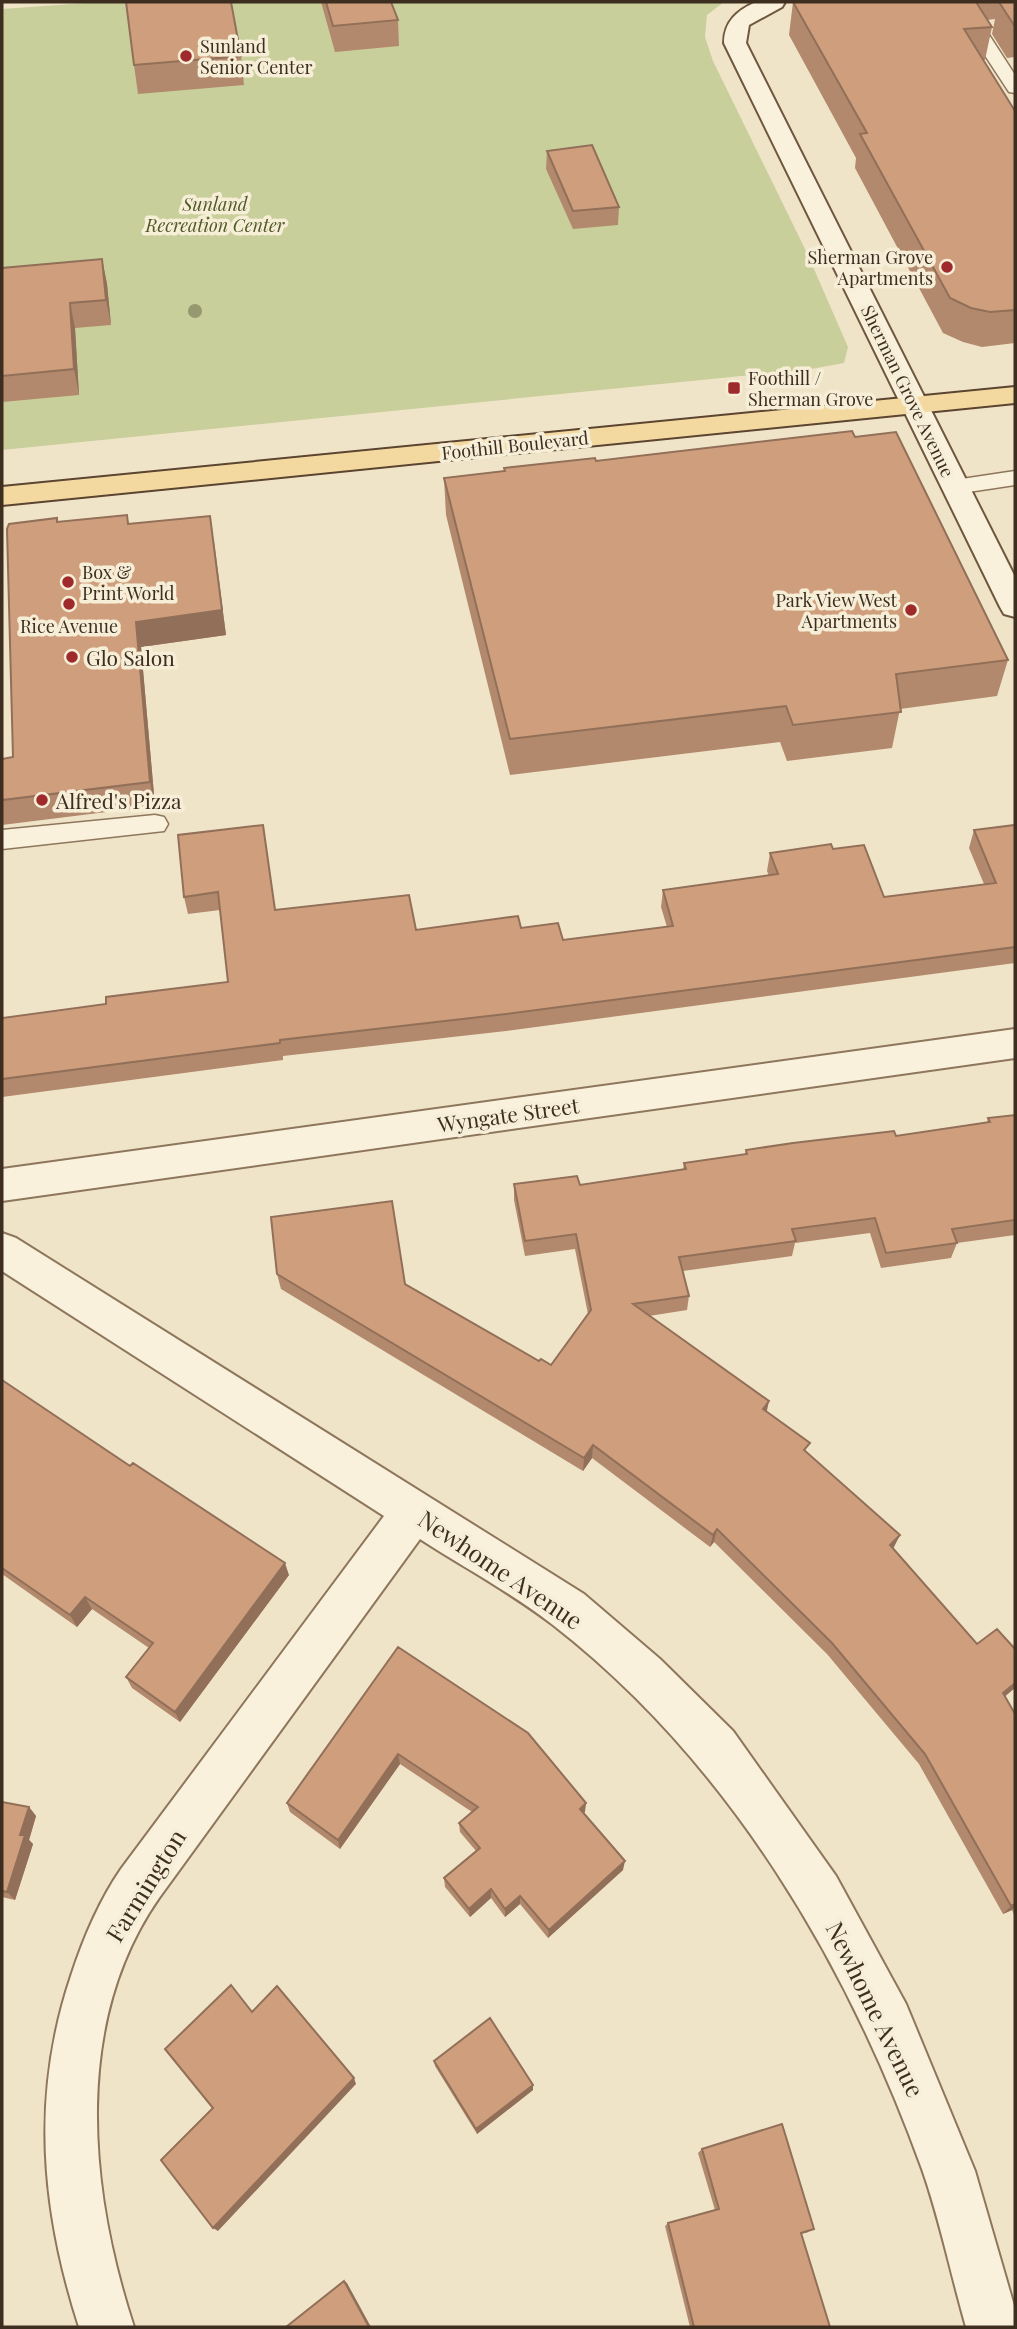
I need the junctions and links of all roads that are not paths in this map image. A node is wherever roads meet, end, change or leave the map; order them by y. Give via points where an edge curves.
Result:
1 (774, 2) edge
2 (1002, 26) edge
3 (1015, 88) edge
4 (1015, 395) edge
5 (914, 405) junction
6 (1015, 478) edge
7 (955, 487) junction
8 (6, 495) edge
9 (1015, 607) edge
10 (155, 824) dead end
11 (2, 840) edge
12 (1015, 1043) edge
13 (2, 1185) edge
14 (2, 1250) edge
15 (415, 1510) junction
16 (106, 2327) edge
17 (993, 2327) edge

1 - 5 street, Sherman Grove Avenue via 738,23 735,43
2 - 3 lane via 967,26
4 - 5 main road, Foothill Boulevard
5 - 7 street, Sherman Grove Avenue
5 - 8 main road, Foothill Boulevard
6 - 7 lane
7 - 9 street, Sherman Grove Avenue
10 - 11 lane
12 - 13 street, Wyngate Street
14 - 15 street, Newhome Avenue
15 - 16 street, Farmington via 159,1857 104,1951 80,2031 69,2150 73,2198 91,2287
15 - 17 street, Newhome Avenue via 568,1609 644,1675 716,1748 819,1893 888,2022 949,2171

